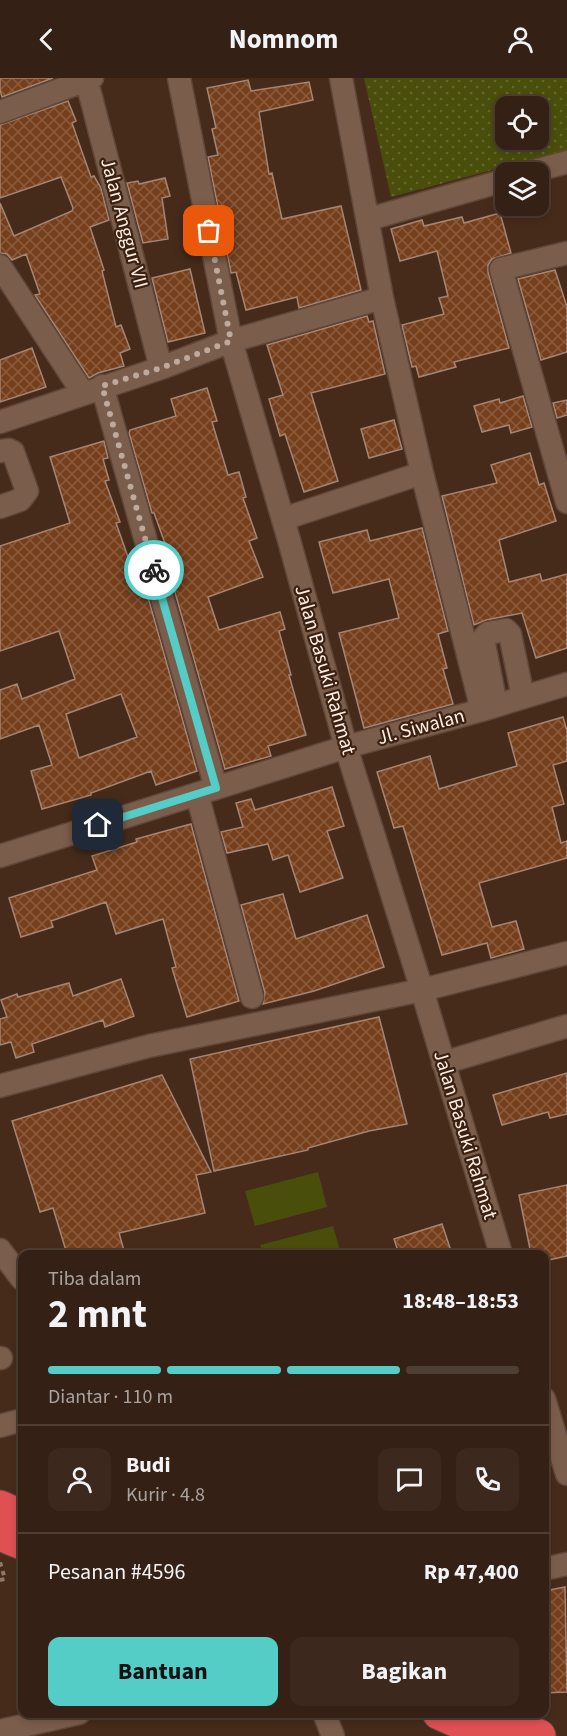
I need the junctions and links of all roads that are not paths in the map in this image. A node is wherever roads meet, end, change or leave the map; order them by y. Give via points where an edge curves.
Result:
1 (178, 78) edge
2 (341, 78) edge
3 (88, 79) edge
4 (0, 112) edge
5 (567, 162) edge
6 (549, 167) edge
7 (495, 183) edge
8 (369, 219) junction
9 (567, 253) edge
10 (0, 266) edge
11 (382, 298) junction
12 (231, 341) junction
13 (161, 368) junction
14 (93, 390) junction
15 (0, 422) edge
16 (0, 451) edge
17 (422, 473) junction
18 (567, 502) edge
19 (0, 507) edge
20 (283, 519) junction
21 (457, 667) dead end
22 (567, 684) edge
23 (523, 697) junction
24 (482, 710) junction
25 (346, 747) junction
26 (207, 791) junction
27 (0, 856) edge
28 (567, 953) edge
29 (422, 990) junction
30 (252, 997) dead end
31 (567, 1026) edge
32 (443, 1063) junction
33 (0, 1086) edge
34 (0, 1250) edge
35 (500, 1250) edge
36 (18, 1274) edge
37 (549, 1415) edge
38 (18, 1421) edge
39 (0, 1426) edge
40 (567, 1474) edge
41 (0, 1507) edge
42 (18, 1514) edge
43 (0, 1534) edge
44 (18, 1541) edge
45 (567, 1564) edge
46 (549, 1568) edge
47 (326, 1718) edge
48 (451, 1718) edge
49 (496, 1718) edge
50 (76, 1721) edge
51 (0, 1731) edge
52 (333, 1736) edge
53 (492, 1736) edge
54 (539, 1736) edge

1 - 12 street, Jalan Basuki Rahmat
2 - 8 street
3 - 4 street
3 - 13 street, Jalan Anggur VII
5 - 6 street
7 - 8 street
8 - 11 street
9 - 18 street via 501,269
10 - 14 street
11 - 12 street
11 - 17 street
12 - 13 street
12 - 20 street, Jalan Basuki Rahmat
13 - 14 street
14 - 15 street
14 - 26 street
16 - 19 street via 13,452 27,491 20,500
17 - 20 street
17 - 24 street
20 - 25 street, Jalan Basuki Rahmat
21 - 24 street
22 - 23 street, Jl. Siwalan
23 - 24 street, Jl. Siwalan
23 - 24 street via 510,634 506,630 488,633 483,639
24 - 25 street, Jl. Siwalan
25 - 26 street, Jl. Siwalan
25 - 29 street, Jalan Basuki Rahmat
26 - 27 street, Jl. Siwalan
26 - 30 street
28 - 29 street
29 - 32 street, Jalan Basuki Rahmat
29 - 33 street via 148,1046
31 - 32 street
32 - 35 street, Jalan Basuki Rahmat
34 - 36 street
37 - 40 street
38 - 39 street
41 - 42 highway
43 - 44 highway
45 - 46 street
47 - 52 street
48 - 53 highway
49 - 54 highway
50 - 51 street

